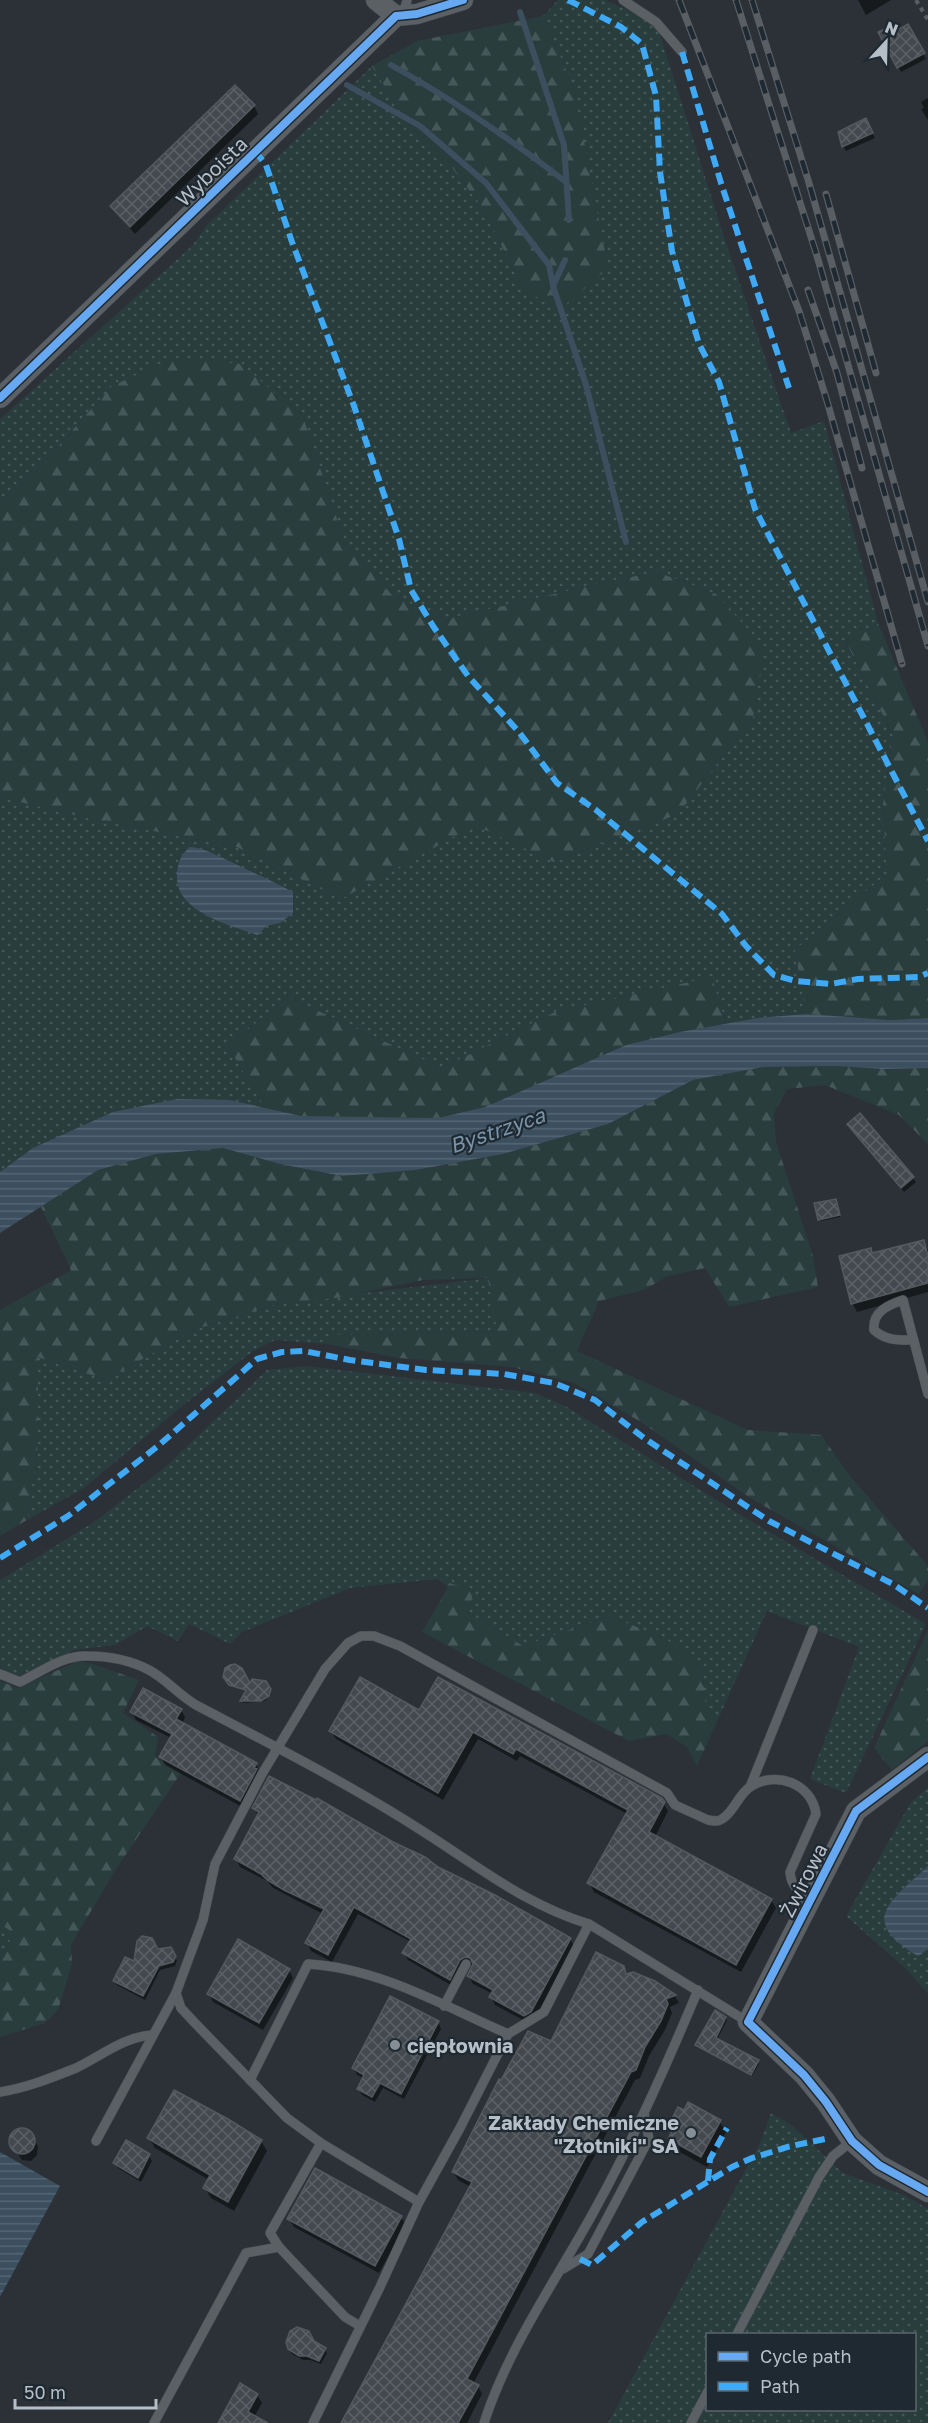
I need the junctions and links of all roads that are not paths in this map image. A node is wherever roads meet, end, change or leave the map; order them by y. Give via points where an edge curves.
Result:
1 (376, 0) edge
2 (463, 0) edge
3 (623, 0) edge
4 (402, 10) edge
5 (682, 52) dead end
6 (0, 398) edge
7 (913, 1340) junction
8 (928, 1394) edge
9 (813, 1630) dead end
10 (0, 1674) edge
11 (278, 1748) junction
12 (928, 1757) edge
13 (750, 1787) junction
14 (811, 1899) junction
15 (589, 1924) junction
16 (466, 1964) dead end
17 (698, 1990) junction
18 (176, 1993) junction
19 (444, 2006) junction
20 (748, 2022) junction
21 (508, 2034) junction
22 (153, 2035) junction
23 (250, 2080) junction
24 (0, 2092) edge
25 (644, 2113) junction
26 (96, 2141) dead end
27 (852, 2141) junction
28 (321, 2143) junction
29 (928, 2193) edge
30 (419, 2202) junction
31 (279, 2247) junction
32 (561, 2270) junction
33 (360, 2326) junction
34 (737, 2333) edge
35 (706, 2395) edge
36 (154, 2423) edge
37 (313, 2423) edge
38 (484, 2423) edge
39 (691, 2423) edge

1 - 4 street
2 - 4 street via 417,14
3 - 5 lane via 656,22
4 - 6 street, Wyboista
7 - 7 lane via 903,1300 879,1312 873,1322 880,1335
7 - 8 lane
9 - 13 lane
10 - 11 lane via 20,1682 73,1656 118,1659 149,1670 191,1702
11 - 13 lane via 337,1653 362,1636 374,1636 400,1646 571,1738 667,1793 675,1805 708,1820 723,1819
11 - 15 lane via 418,1828 538,1905
11 - 18 lane via 215,1864 203,1920
12 - 14 street, Żwirowa via 856,1811
13 - 14 lane via 783,1780 794,1783 810,1797 816,1814 790,1872 796,1889
14 - 20 street, Żwirowa
15 - 17 lane
15 - 21 lane via 543,2012
16 - 19 lane
17 - 20 lane
17 - 25 lane
18 - 22 lane
18 - 23 lane via 181,2008
19 - 21 lane
19 - 23 lane via 390,1981 308,1964
20 - 27 street via 804,2075
21 - 30 lane
22 - 24 lane via 139,2036 76,2068 23,2088
22 - 26 lane
23 - 28 lane via 287,2118
25 - 32 lane
25 - 32 lane via 649,2139 588,2254
27 - 29 street via 879,2165
27 - 34 lane via 833,2156 819,2176
28 - 30 lane
28 - 31 lane via 270,2234
30 - 33 lane
31 - 33 lane via 345,2317
31 - 36 lane via 246,2253
32 - 38 lane via 495,2389
33 - 37 lane
35 - 39 lane

